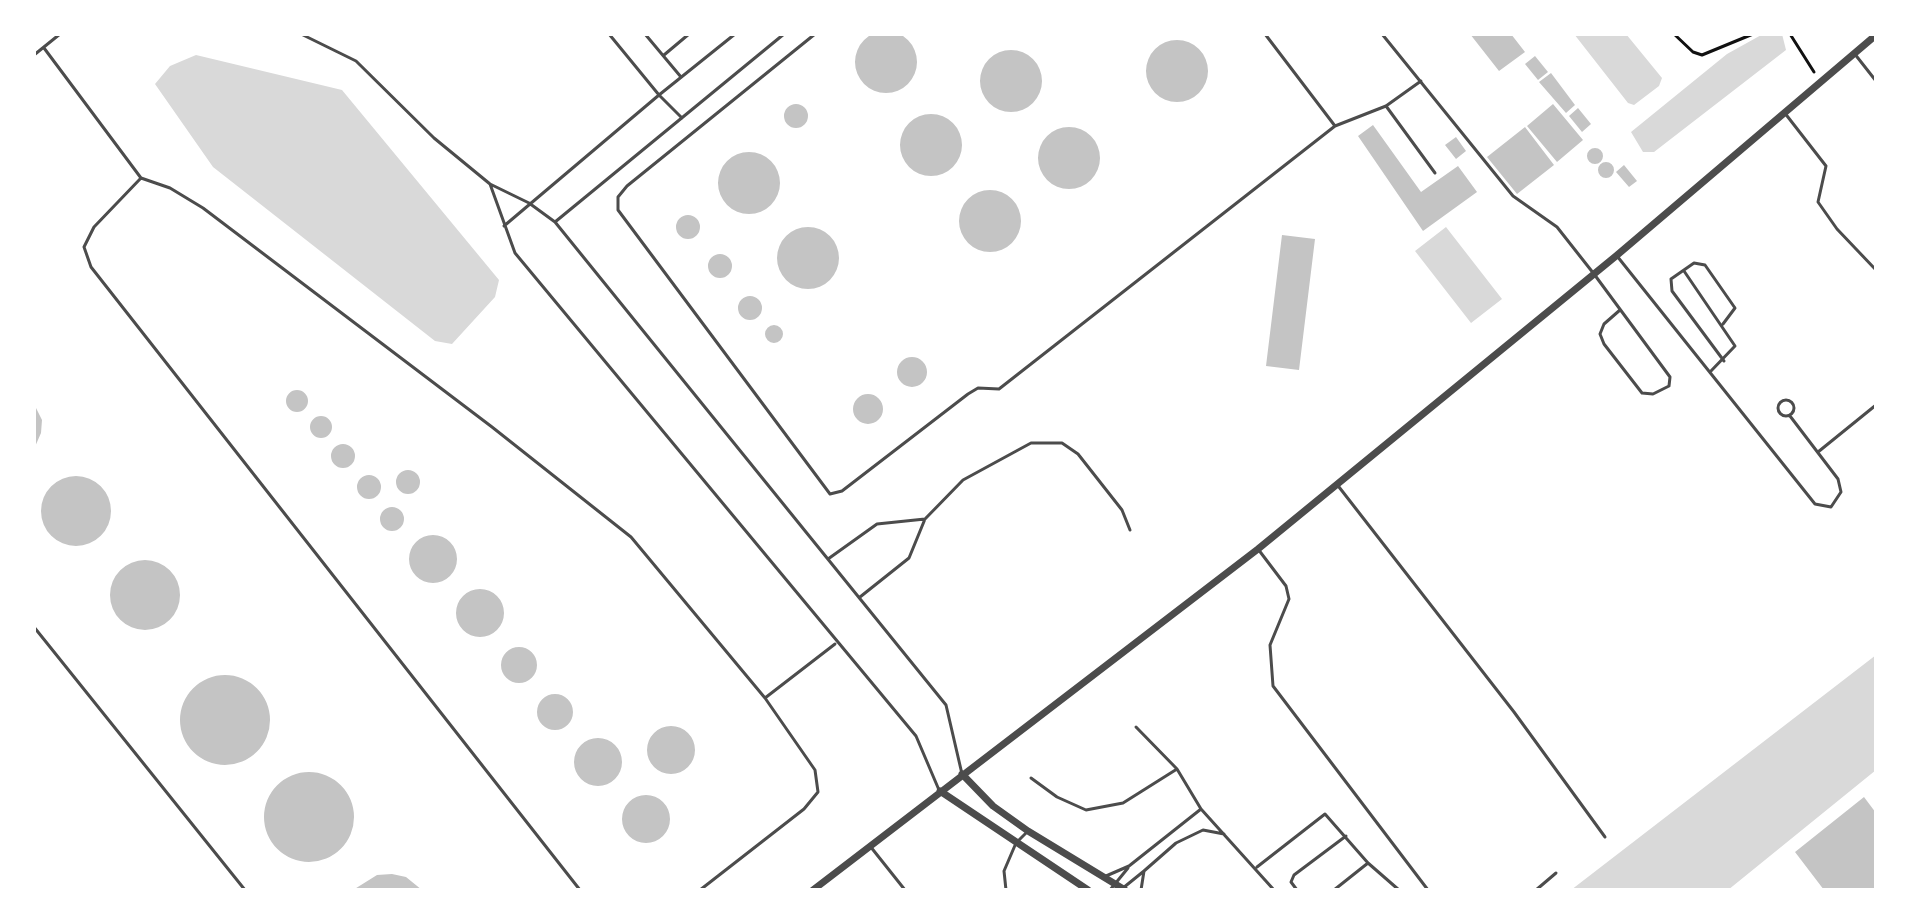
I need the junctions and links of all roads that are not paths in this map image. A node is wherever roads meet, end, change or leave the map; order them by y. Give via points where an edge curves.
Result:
1 (60, 34) edge
2 (301, 34) edge
3 (609, 34) edge
4 (645, 34) edge
5 (689, 34) edge
6 (735, 34) edge
7 (784, 34) edge
8 (815, 34) edge
9 (1265, 34) edge
10 (1382, 34) edge
11 (1860, 34) edge
12 (1876, 35) edge
13 (1867, 42) junction
14 (44, 48) junction
15 (1854, 53) junction
16 (34, 55) edge
17 (663, 56) junction
18 (681, 78) junction
19 (1421, 81) junction
20 (1876, 81) edge
21 (659, 95) junction
22 (1386, 106) junction
23 (1784, 112) junction
24 (682, 118) junction
25 (1335, 126) junction
26 (1435, 173) dead end
27 (141, 178) junction
28 (490, 184) junction
29 (529, 203) junction
30 (555, 222) junction
31 (504, 226) junction
32 (1616, 256) junction
33 (1683, 270) junction
34 (1876, 270) edge
35 (1594, 274) junction
36 (1620, 310) junction
37 (1723, 324) junction
38 (1724, 361) junction
39 (1710, 372) junction
40 (1876, 405) edge
41 (1790, 416) junction
42 (1818, 452) junction
43 (1337, 484) junction
44 (925, 519) junction
45 (1130, 530) dead end
46 (1258, 549) junction
47 (828, 559) junction
48 (859, 598) junction
49 (34, 627) edge
50 (836, 643) junction
51 (765, 698) junction
52 (1136, 727) dead end
53 (1177, 769) junction
54 (962, 774) junction
55 (1031, 778) dead end
56 (940, 791) junction
57 (1201, 809) junction
58 (1028, 831) junction
59 (1224, 834) junction
60 (1346, 836) junction
61 (1605, 837) dead end
62 (1016, 843) junction
63 (870, 846) junction
64 (1368, 863) junction
65 (1129, 866) junction
66 (1257, 868) junction
67 (1144, 871) junction
68 (1556, 873) dead end
69 (1104, 877) junction
70 (816, 889) edge
71 (1119, 889) edge
72 (245, 890) edge
73 (580, 890) edge
74 (700, 890) edge
75 (905, 890) edge
76 (1006, 890) edge
77 (1088, 890) edge
78 (1141, 890) edge
79 (1274, 890) edge
80 (1297, 890) edge
81 (1334, 890) edge
82 (1399, 890) edge
83 (1428, 890) edge
84 (1536, 890) edge

1 - 14 lane
2 - 28 lane via 356,61
3 - 21 lane
4 - 17 lane
5 - 17 lane
6 - 18 lane
7 - 24 lane
8 - 25 lane via 627,186 618,197 618,210 830,494 842,491 968,394 978,388 999,389
9 - 25 lane
10 - 19 lane
11 - 13 lane
12 - 13 street
13 - 15 street
14 - 16 lane
14 - 27 lane
15 - 20 lane
15 - 23 street
17 - 18 lane
18 - 21 lane
19 - 22 lane
19 - 35 lane via 1513,196 1557,227
21 - 24 lane
21 - 29 lane
22 - 25 lane
22 - 26 lane
23 - 32 street
23 - 34 lane via 1826,166 1818,202
24 - 30 lane
27 - 51 lane via 203,208 631,537
27 - 73 lane via 94,227 84,247 91,267
28 - 29 lane
28 - 31 lane
29 - 30 lane
29 - 31 lane
30 - 47 lane
31 - 50 lane via 515,253
32 - 35 street
32 - 39 lane
33 - 37 lane
33 - 37 lane via 1700,262 1723,290 1735,308
33 - 38 lane via 1671,279 1672,291
35 - 36 lane
35 - 43 street
36 - 36 lane via 1604,324 1604,344 1642,393 1669,386 1670,377
37 - 38 lane via 1735,346
38 - 39 lane
39 - 42 lane via 1815,504 1831,507 1841,492 1838,479
40 - 42 lane
41 - 41 lane via 1779,412 1782,401 1794,404
41 - 42 lane
43 - 46 street
43 - 61 lane
44 - 45 lane via 963,480 1031,443 1062,443 1087,465 1122,510
44 - 47 lane via 877,524
44 - 48 lane via 909,558
46 - 54 street
46 - 83 lane via 1286,586 1289,599 1270,645 1273,686
47 - 48 lane
48 - 54 lane via 946,705
49 - 72 lane
50 - 51 lane
50 - 56 lane via 916,736
51 - 74 lane via 815,770 818,792 804,809
52 - 53 lane
53 - 55 lane via 1123,803 1086,810
53 - 57 lane
54 - 56 street
54 - 58 street
56 - 62 street
56 - 63 street
57 - 59 lane
57 - 65 lane
58 - 62 lane
58 - 69 street
59 - 66 lane
59 - 67 lane via 1203,830 1176,843
60 - 64 lane
60 - 66 lane via 1325,814
60 - 80 lane via 1294,875 1291,882
62 - 76 lane via 1004,871
62 - 77 street
63 - 70 street
63 - 75 lane
64 - 81 lane
64 - 82 lane
65 - 69 lane
65 - 71 lane
66 - 79 lane
67 - 71 lane
67 - 78 lane
68 - 84 lane
69 - 71 street

